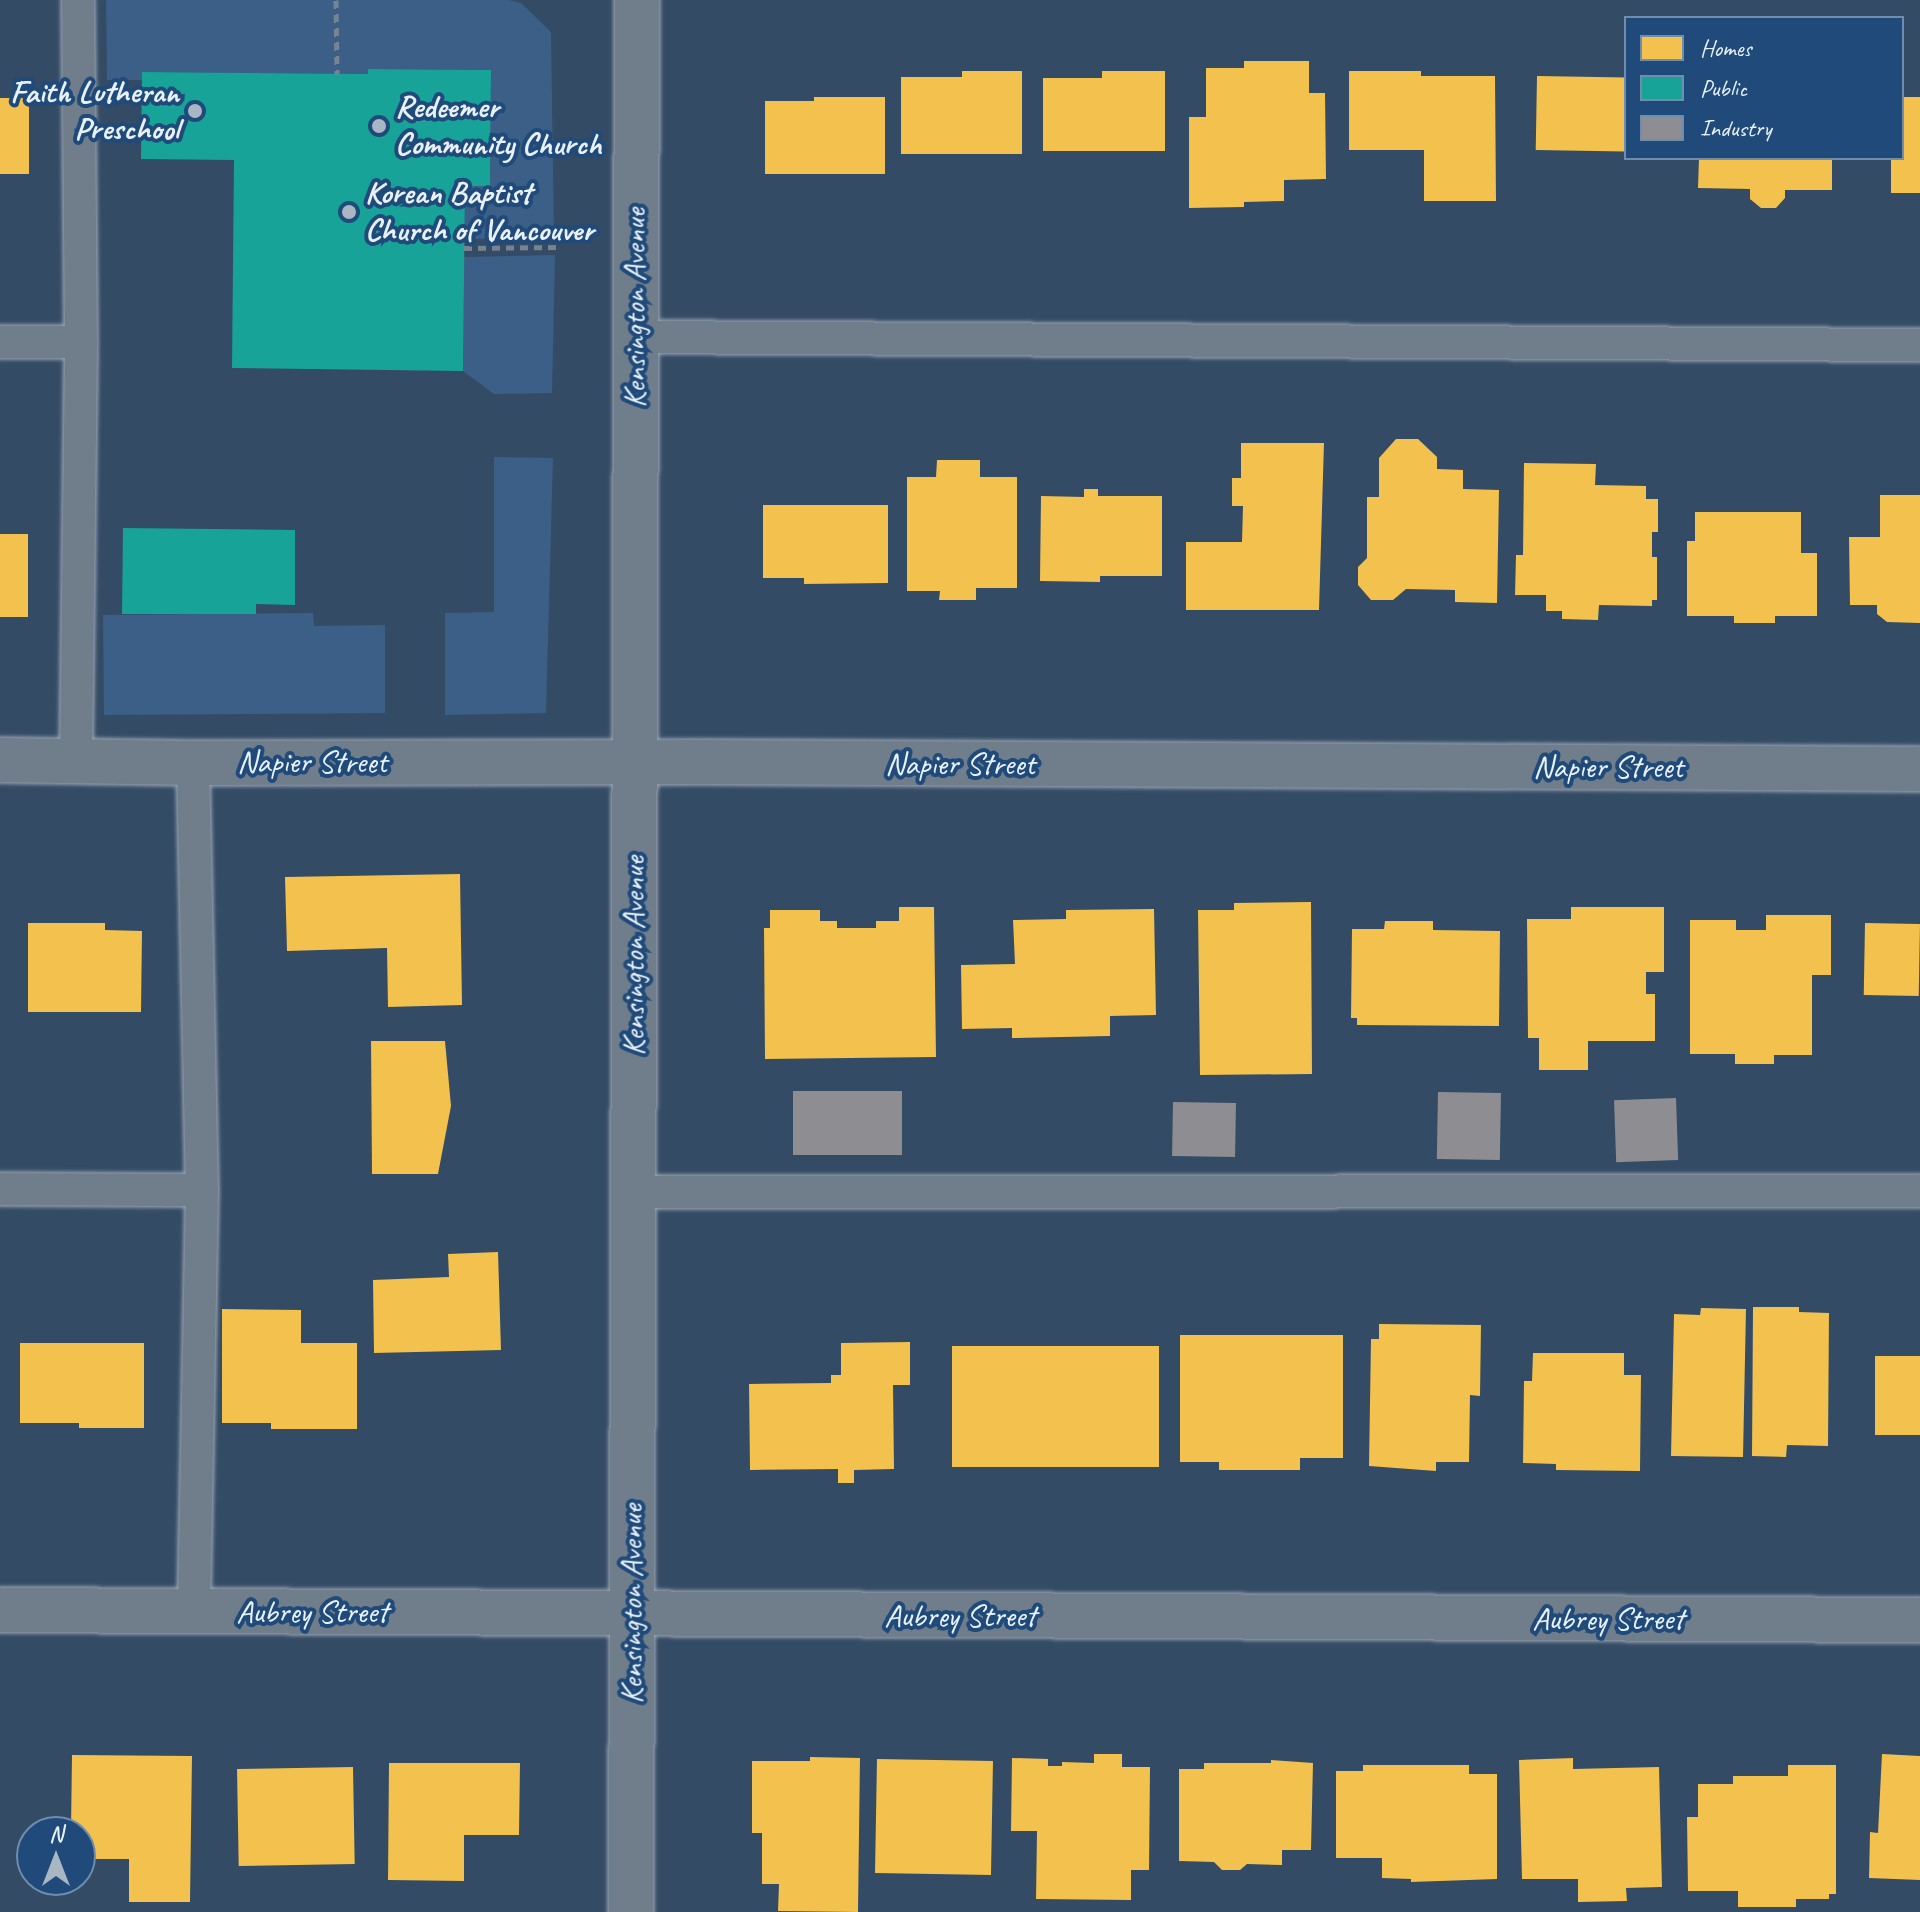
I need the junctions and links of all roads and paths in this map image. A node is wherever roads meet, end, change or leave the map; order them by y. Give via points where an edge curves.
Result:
1 (78, 0) edge
2 (336, 0) edge
3 (637, 0) edge
4 (337, 74) dead end
5 (561, 247) dead end
6 (464, 248) dead end
7 (634, 337) junction
8 (0, 342) edge
9 (81, 342) junction
10 (1920, 345) edge
11 (0, 760) edge
12 (76, 760) junction
13 (634, 762) junction
14 (193, 763) junction
15 (1920, 769) edge
16 (0, 1189) edge
17 (202, 1190) junction
18 (1920, 1191) edge
19 (633, 1192) junction
20 (0, 1610) edge
21 (194, 1611) junction
22 (632, 1614) junction
23 (1920, 1620) edge
24 (631, 1912) edge

1 - 9 lane
2 - 4 path
3 - 7 street, Kensington Avenue
5 - 6 path
7 - 10 lane
7 - 13 street, Kensington Avenue
8 - 9 lane
9 - 12 lane
11 - 12 street, Napier Street
12 - 14 street, Napier Street
13 - 14 street, Napier Street
13 - 15 street, Napier Street
13 - 19 street, Kensington Avenue
14 - 17 lane
16 - 17 lane
17 - 21 lane
18 - 19 lane
19 - 22 street, Kensington Avenue
20 - 21 street, Aubrey Street
21 - 22 street, Aubrey Street
22 - 23 street, Aubrey Street
22 - 24 street, Kensington Avenue

